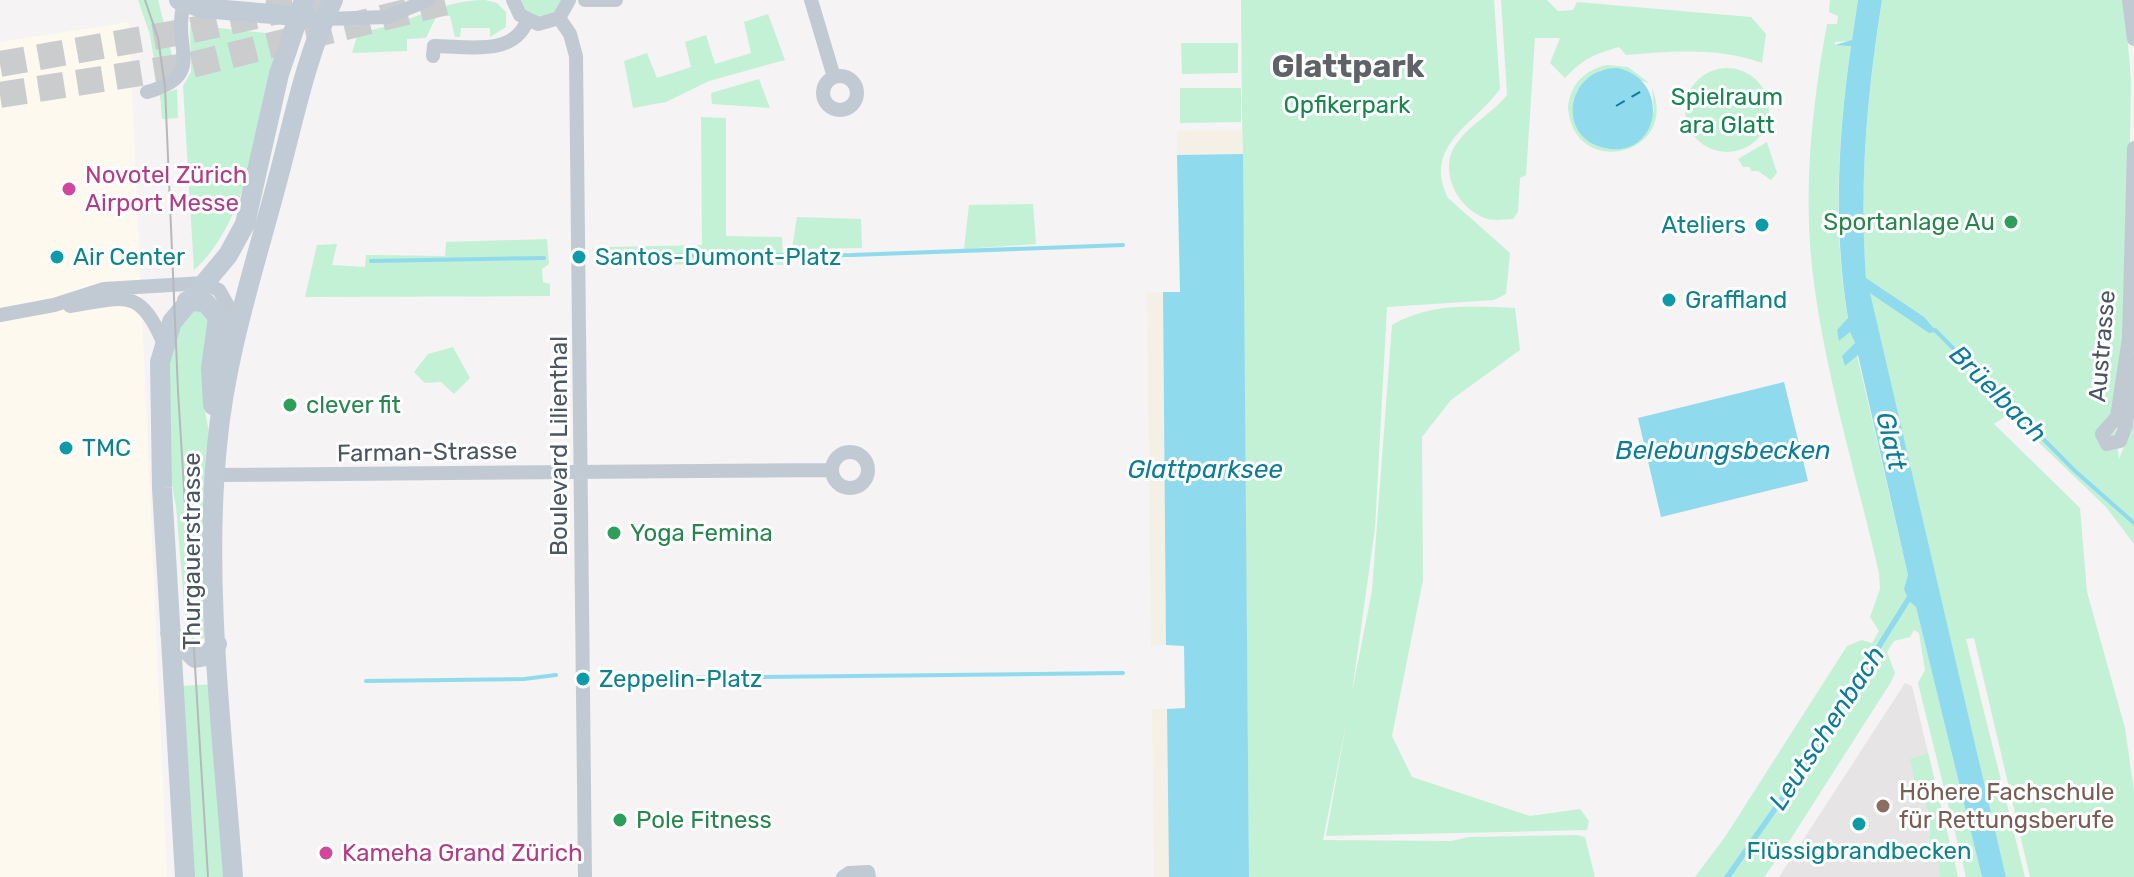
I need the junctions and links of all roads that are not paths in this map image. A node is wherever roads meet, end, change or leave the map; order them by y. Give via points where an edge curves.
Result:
1 (333, 0) edge
2 (428, 0) edge
3 (513, 0) edge
4 (569, 0) edge
5 (585, 0) edge
6 (616, 0) edge
7 (811, 0) edge
8 (2129, 0) edge
9 (181, 2) edge
10 (300, 8) edge
11 (559, 18) junction
12 (324, 19) junction
13 (527, 21) junction
14 (2134, 39) edge
15 (433, 56) dead end
16 (834, 77) dead end
17 (147, 92) dead end
18 (2134, 148) edge
19 (204, 283) junction
20 (187, 301) junction
21 (54, 305) junction
22 (0, 315) edge
23 (163, 342) junction
24 (2134, 360) edge
25 (214, 386) junction
26 (219, 429) junction
27 (831, 470) dead end
28 (581, 472) junction
29 (215, 475) junction
30 (170, 633) junction
31 (217, 644) junction
32 (185, 877) edge
33 (233, 877) edge
34 (585, 877) edge
35 (843, 877) edge
36 (869, 877) edge

1 - 12 main road, Thurgauerstrasse
2 - 12 street via 387,17
3 - 13 street
4 - 11 street
5 - 6 street
7 - 16 street
8 - 14 street
9 - 10 main road
9 - 17 street via 181,75 172,84
10 - 12 main road
10 - 19 main road, Thurgauerstrasse via 279,74 245,224
11 - 13 street via 538,24
11 - 28 street, Boulevard Lilienthal via 576,56
12 - 26 main road, Thurgauerstrasse via 236,329
13 - 15 street via 522,34 506,45 434,46
18 - 24 street, Austrasse via 2129,338 2117,417 2102,434 2107,444 2120,441 2126,425
19 - 20 main road, Thurgauerstrasse
19 - 21 street via 104,289
19 - 25 street via 219,290 229,315
20 - 23 main road, Thurgauerstrasse
20 - 25 main road via 205,302 218,317 211,368
21 - 22 street
21 - 23 street via 131,300 151,314
23 - 30 main road, Thurgauerstrasse via 158,380
25 - 26 main road
26 - 29 main road, Thurgauerstrasse
27 - 28 street, Farman-Strasse
28 - 29 street, Farman-Strasse
28 - 34 street, Boulevard Lilienthal
29 - 31 main road, Thurgauerstrasse
30 - 31 main road via 198,658
30 - 32 main road, Thurgauerstrasse
31 - 33 main road, Thurgauerstrasse
35 - 36 street via 859,872 868,872

